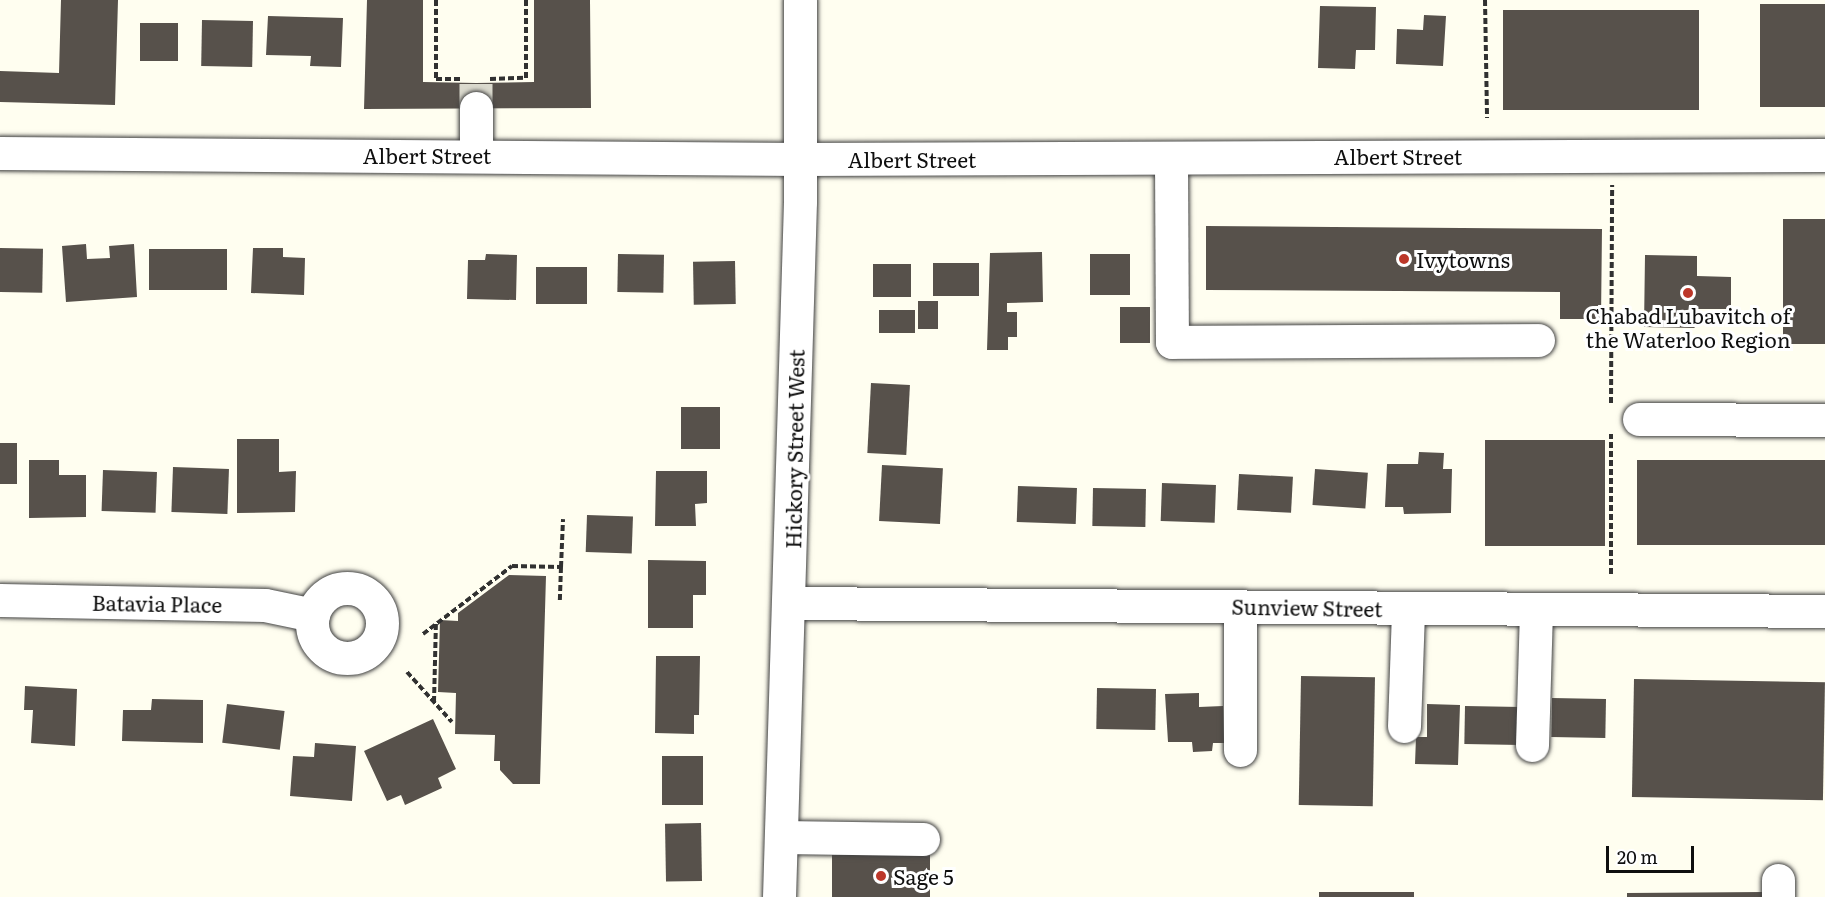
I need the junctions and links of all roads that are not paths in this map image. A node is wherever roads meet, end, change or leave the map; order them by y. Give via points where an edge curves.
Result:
1 (800, 0) edge
2 (476, 108) tunnel mouth
3 (0, 153) edge
4 (476, 155) junction
5 (1825, 155) edge
6 (1171, 158) junction
7 (800, 159) junction
8 (1538, 340) dead end
9 (1621, 416) road end
10 (1825, 420) edge
11 (0, 600) edge
12 (790, 603) junction
13 (1240, 607) junction
14 (1408, 609) junction
15 (1536, 610) junction
16 (1825, 611) edge
17 (313, 615) dead end
18 (1404, 726) dead end
19 (1532, 745) dead end
20 (1240, 750) dead end
21 (782, 837) junction
22 (923, 839) dead end
23 (779, 897) edge

1 - 7 street, Hickory Street West
2 - 4 street
3 - 4 street, Albert Street
4 - 7 street, Albert Street
5 - 6 street, Albert Street
6 - 7 street, Albert Street
6 - 8 street via 1172,342
7 - 12 street, Hickory Street West
9 - 10 street
11 - 17 street, Batavia Place via 265,605
12 - 13 street, Sunview Street
12 - 21 street, Hickory Street West
13 - 14 street, Sunview Street
13 - 20 street
14 - 15 street, Sunview Street
14 - 18 street
15 - 16 street, Sunview Street
15 - 19 street
21 - 22 street
21 - 23 street, Hickory Street West

